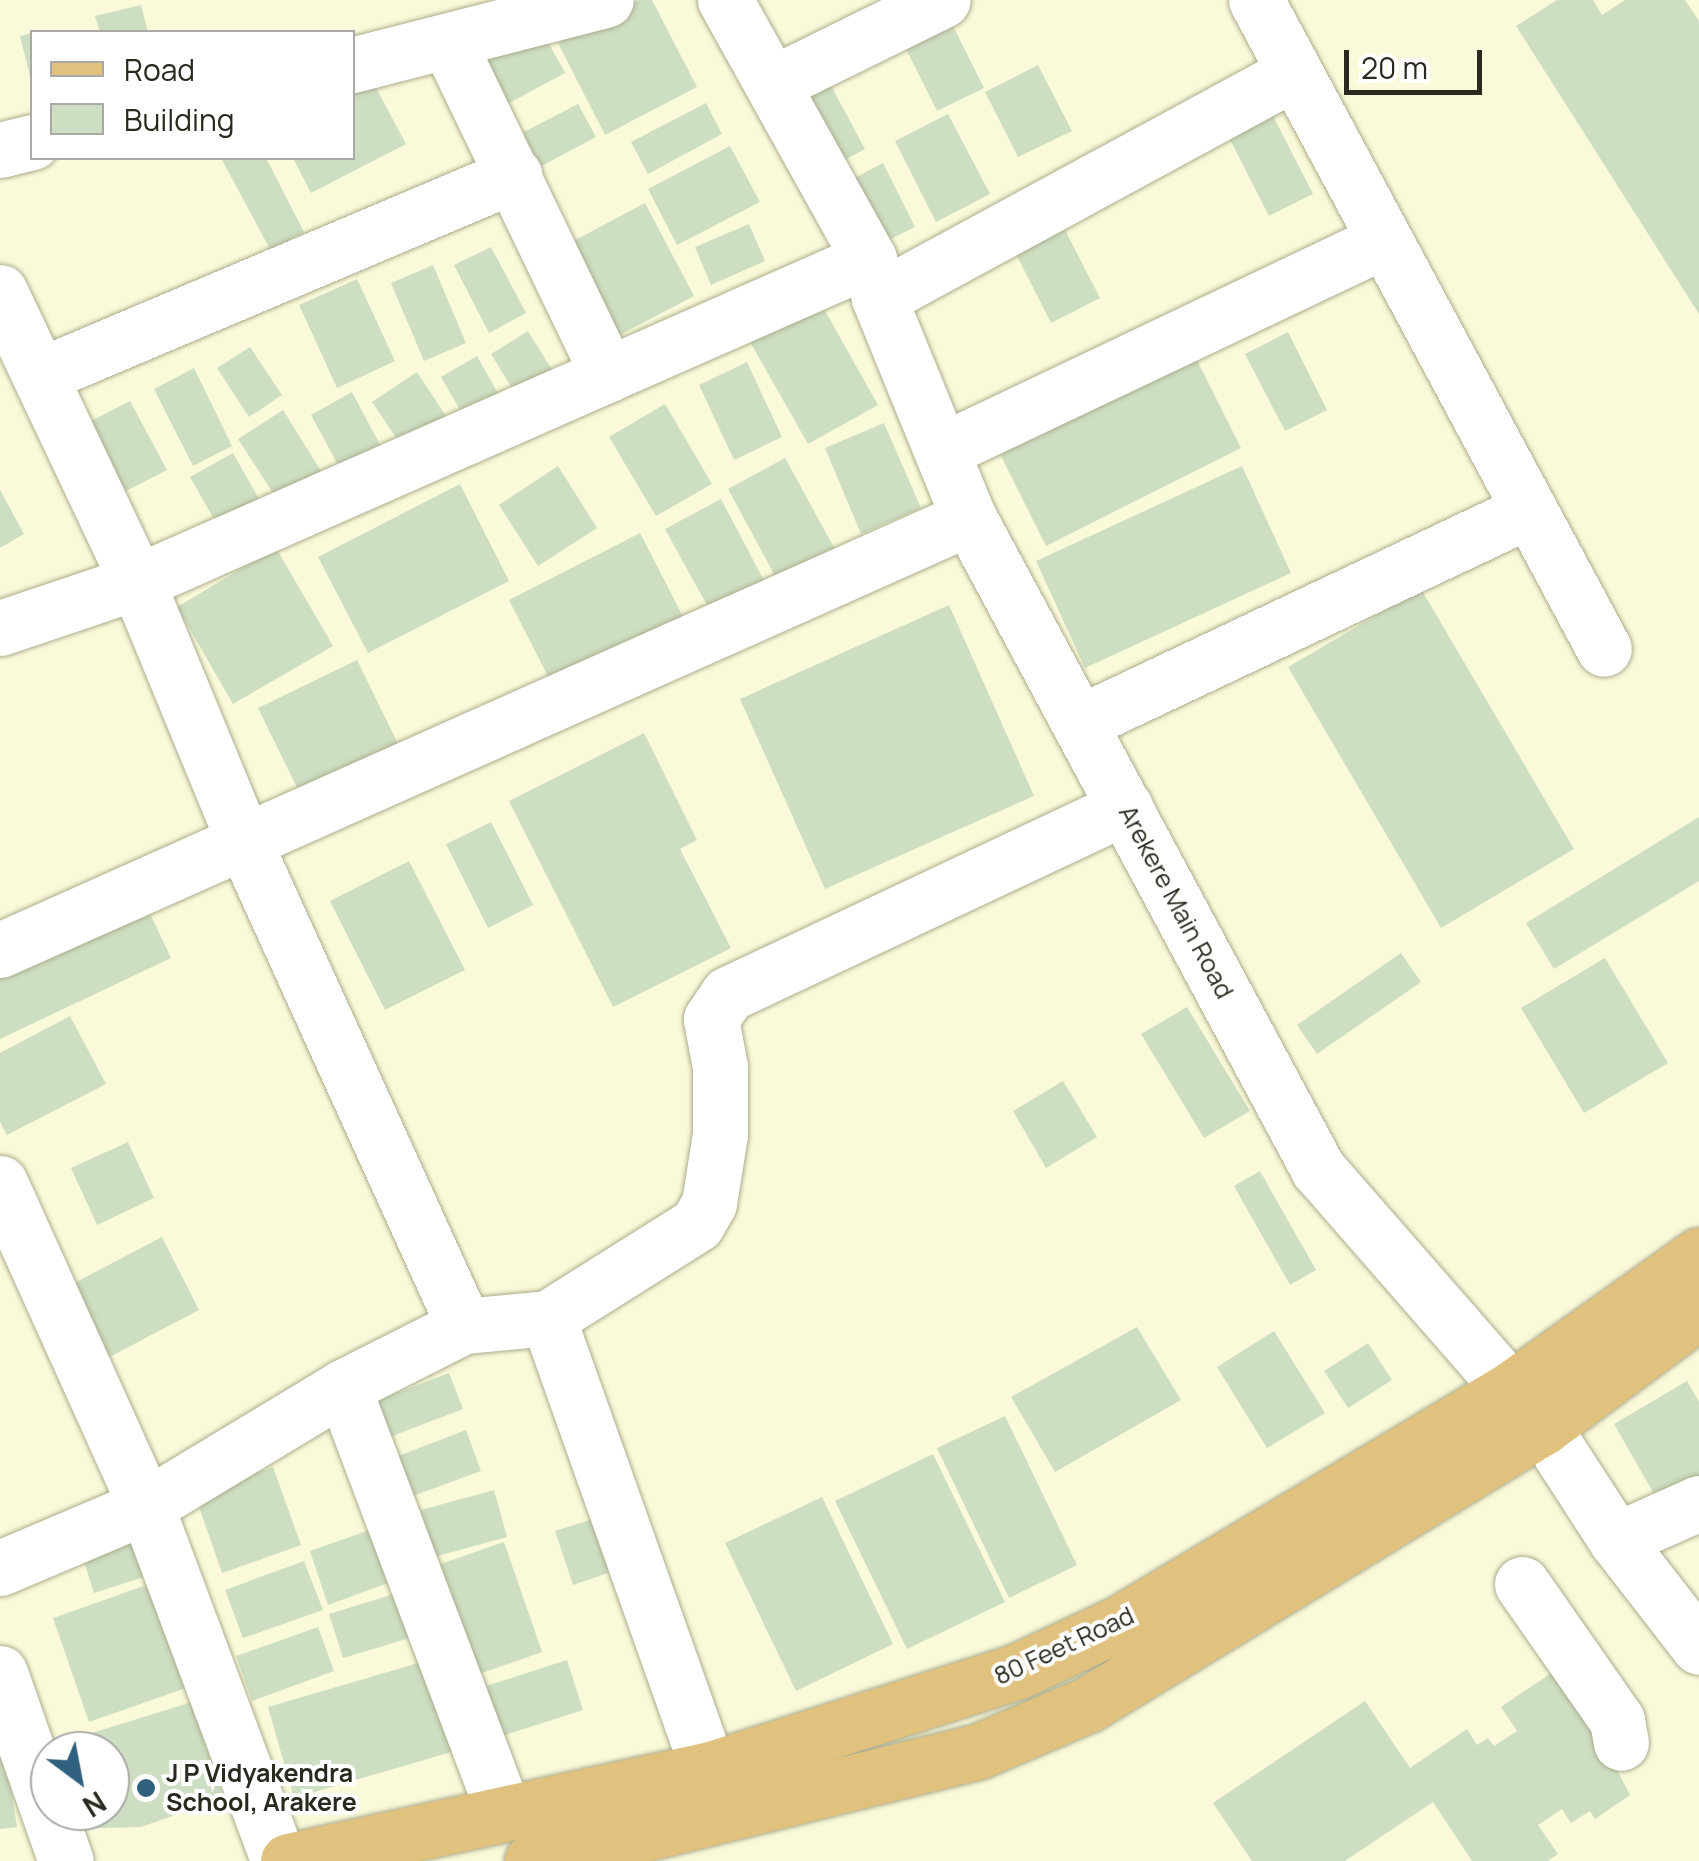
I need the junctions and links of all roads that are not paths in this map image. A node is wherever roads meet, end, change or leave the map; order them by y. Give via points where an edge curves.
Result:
1 (606, 0) edge
2 (725, 0) edge
3 (943, 0) edge
4 (1256, 0) edge
5 (448, 42) junction
6 (355, 64) edge
7 (1295, 72) junction
8 (774, 83) junction
9 (30, 142) edge
10 (0, 150) edge
11 (514, 175) junction
12 (1385, 240) junction
13 (874, 279) junction
14 (0, 292) edge
15 (608, 374) junction
16 (41, 375) junction
17 (943, 450) junction
18 (1529, 510) junction
19 (969, 518) junction
20 (137, 582) junction
21 (0, 628) edge
22 (1604, 649) dead end
23 (1079, 723) junction
24 (1125, 807) junction
25 (244, 844) junction
26 (0, 950) edge
27 (0, 1183) edge
28 (1699, 1254) edge
29 (1699, 1312) edge
30 (548, 1318) junction
31 (464, 1326) junction
32 (342, 1387) junction
33 (1526, 1409) junction
34 (1699, 1503) edge
35 (146, 1506) junction
36 (1616, 1540) junction
37 (0, 1568) edge
38 (1522, 1584) dead end
39 (1699, 1647) edge
40 (1039, 1662) junction
41 (0, 1673) edge
42 (1062, 1715) junction
43 (1621, 1743) dead end
44 (718, 1794) junction
45 (504, 1814) junction
46 (66, 1861) edge
47 (279, 1861) edge
48 (288, 1861) edge
49 (532, 1861) edge

1 - 5 street
2 - 8 street, Arekere Main Road
3 - 8 street
4 - 7 street
5 - 6 street
5 - 11 street
7 - 12 street
7 - 13 street
8 - 13 street, Arekere Main Road
9 - 10 street
11 - 15 street
11 - 16 street
12 - 17 street
12 - 18 street
13 - 15 street
13 - 17 street, Arekere Main Road
14 - 16 street
15 - 20 street
16 - 20 street
17 - 19 street, Arekere Main Road
18 - 22 street
18 - 23 street
19 - 23 street, Arekere Main Road
19 - 25 street
20 - 21 street
20 - 25 street
23 - 24 street, Arekere Main Road
24 - 30 street via 728,994 711,1019 720,1067 720,1134 709,1204 697,1224
24 - 33 street, Arekere Main Road via 1318,1169
25 - 26 street
25 - 31 street
27 - 35 street
28 - 33 main road, 80 Feet Road
29 - 33 main road, 80 Feet Road
30 - 31 street
30 - 44 street
31 - 32 street
32 - 35 street
32 - 45 street
33 - 36 street, Arekere Main Road
33 - 40 main road, 80 Feet Road
33 - 42 main road, 80 Feet Road via 1136,1677
34 - 36 street
35 - 37 street
35 - 47 street
36 - 39 street, Arekere Main Road
38 - 43 street via 1617,1720
40 - 42 main road
40 - 44 main road, 80 Feet Road
41 - 46 street
42 - 44 main road, 80 Feet Road via 978,1750
44 - 45 main road, 80 Feet Road
44 - 49 main road, 80 Feet Road
45 - 48 main road, 80 Feet Road

